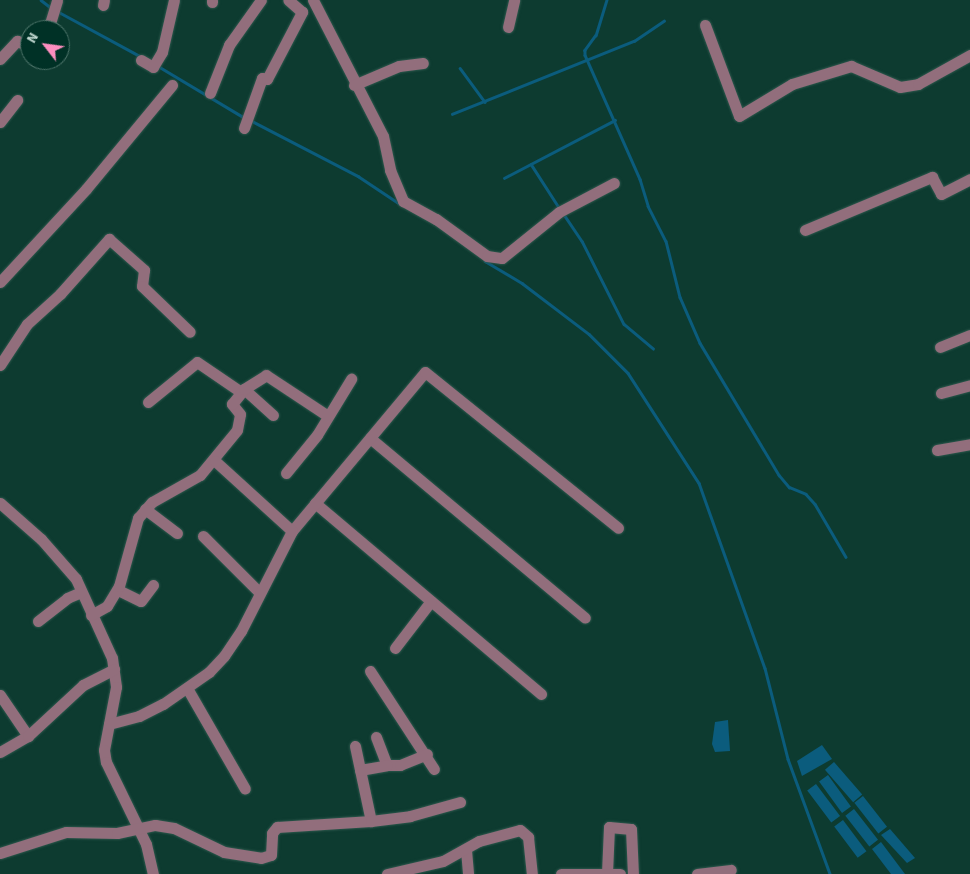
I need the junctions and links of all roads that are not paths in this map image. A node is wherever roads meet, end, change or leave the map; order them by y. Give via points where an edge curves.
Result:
1 (174, 0) edge
2 (261, 0) edge
3 (288, 0) edge
4 (313, 0) edge
5 (514, 0) edge
6 (55, 7) edge
7 (51, 20) edge
8 (705, 25) dead end
9 (508, 26) dead end
10 (20, 42) edge
11 (0, 59) edge
12 (969, 59) edge
13 (141, 60) dead end
14 (423, 63) dead end
15 (354, 84) junction
16 (172, 85) dead end
17 (210, 93) dead end
18 (17, 100) dead end
19 (0, 122) edge
20 (246, 122) dead end
21 (970, 178) edge
22 (614, 183) dead end
23 (805, 230) dead end
24 (0, 282) edge
25 (190, 332) dead end
26 (970, 335) edge
27 (940, 347) dead end
28 (0, 365) edge
29 (351, 379) dead end
30 (970, 385) edge
31 (242, 391) junction
32 (941, 393) dead end
33 (148, 402) dead end
34 (272, 415) dead end
35 (328, 416) junction
36 (370, 438) junction
37 (970, 444) edge
38 (937, 450) dead end
39 (215, 461) junction
40 (286, 473) dead end
41 (0, 504) edge
42 (315, 504) junction
43 (145, 509) junction
44 (618, 528) dead end
45 (292, 531) junction
46 (177, 533) dead end
47 (203, 536) dead end
48 (153, 584) dead end
49 (118, 590) junction
50 (81, 592) junction
51 (259, 592) junction
52 (431, 601) junction
53 (91, 615) junction
54 (585, 618) dead end
55 (38, 621) dead end
56 (395, 648) dead end
57 (114, 669) junction
58 (370, 671) dead end
59 (187, 688) junction
60 (541, 694) dead end
61 (0, 695) edge
62 (109, 724) junction
63 (28, 736) junction
64 (376, 737) dead end
65 (355, 746) dead end
66 (0, 752) edge
67 (426, 754) junction
68 (386, 764) junction
69 (434, 769) dead end
70 (360, 770) junction
71 (245, 789) dead end
72 (460, 802) dead end
73 (371, 821) junction
74 (138, 827) junction
75 (466, 850) junction
76 (0, 853) edge
77 (731, 870) dead end
78 (606, 873) edge
79 (153, 874) edge
80 (387, 874) edge
81 (468, 874) edge
82 (532, 874) edge
83 (561, 874) edge
84 (620, 874) edge
85 (633, 874) edge
86 (697, 874) edge

1 - 13 street via 162,52 155,65
2 - 17 street via 229,45
3 - 20 street via 302,12 267,79 262,78
4 - 15 street
5 - 9 street
6 - 7 street
8 - 12 street via 738,116 792,84 851,66 900,87 918,84
10 - 11 street via 17,41
14 - 15 street via 399,66
15 - 22 street via 383,136 390,170 403,201 436,219 487,256 502,258 561,210
16 - 24 street via 86,189
18 - 19 street
21 - 23 street via 941,194 932,177
25 - 28 street via 142,286 144,270 109,238 60,294 27,324
26 - 27 street
29 - 35 street
30 - 32 street
31 - 33 street via 197,362
31 - 34 street
31 - 35 street via 266,375
31 - 39 street via 232,404 240,414 237,430
35 - 40 street
36 - 42 street
36 - 44 street via 425,372
36 - 54 street
37 - 38 street
39 - 43 street via 200,475
39 - 45 street
41 - 50 street via 62,561 76,579
42 - 45 street
42 - 52 street
43 - 46 street
43 - 49 street via 138,518
45 - 51 street
47 - 51 street
48 - 49 street via 142,601
49 - 53 street via 107,606
50 - 53 street
50 - 55 street via 67,598
51 - 59 street via 224,656
52 - 56 street
52 - 60 street
53 - 57 street
57 - 62 street via 116,687
57 - 63 street via 83,685
58 - 67 street
59 - 62 street via 140,716
59 - 71 street
61 - 63 street
62 - 74 street via 104,750 106,762
63 - 66 street
64 - 68 street
65 - 70 street
67 - 68 street via 400,765
67 - 69 street
68 - 70 street
70 - 73 street
72 - 73 street via 410,816
73 - 74 street via 276,827 272,833 271,855 260,858 224,852 174,828
74 - 76 street via 117,833 66,832
74 - 79 street
75 - 80 street via 443,861
75 - 81 street
75 - 82 street via 479,841 520,830 528,837
77 - 86 street
78 - 83 street
78 - 84 street
78 - 85 street via 609,827 631,830

